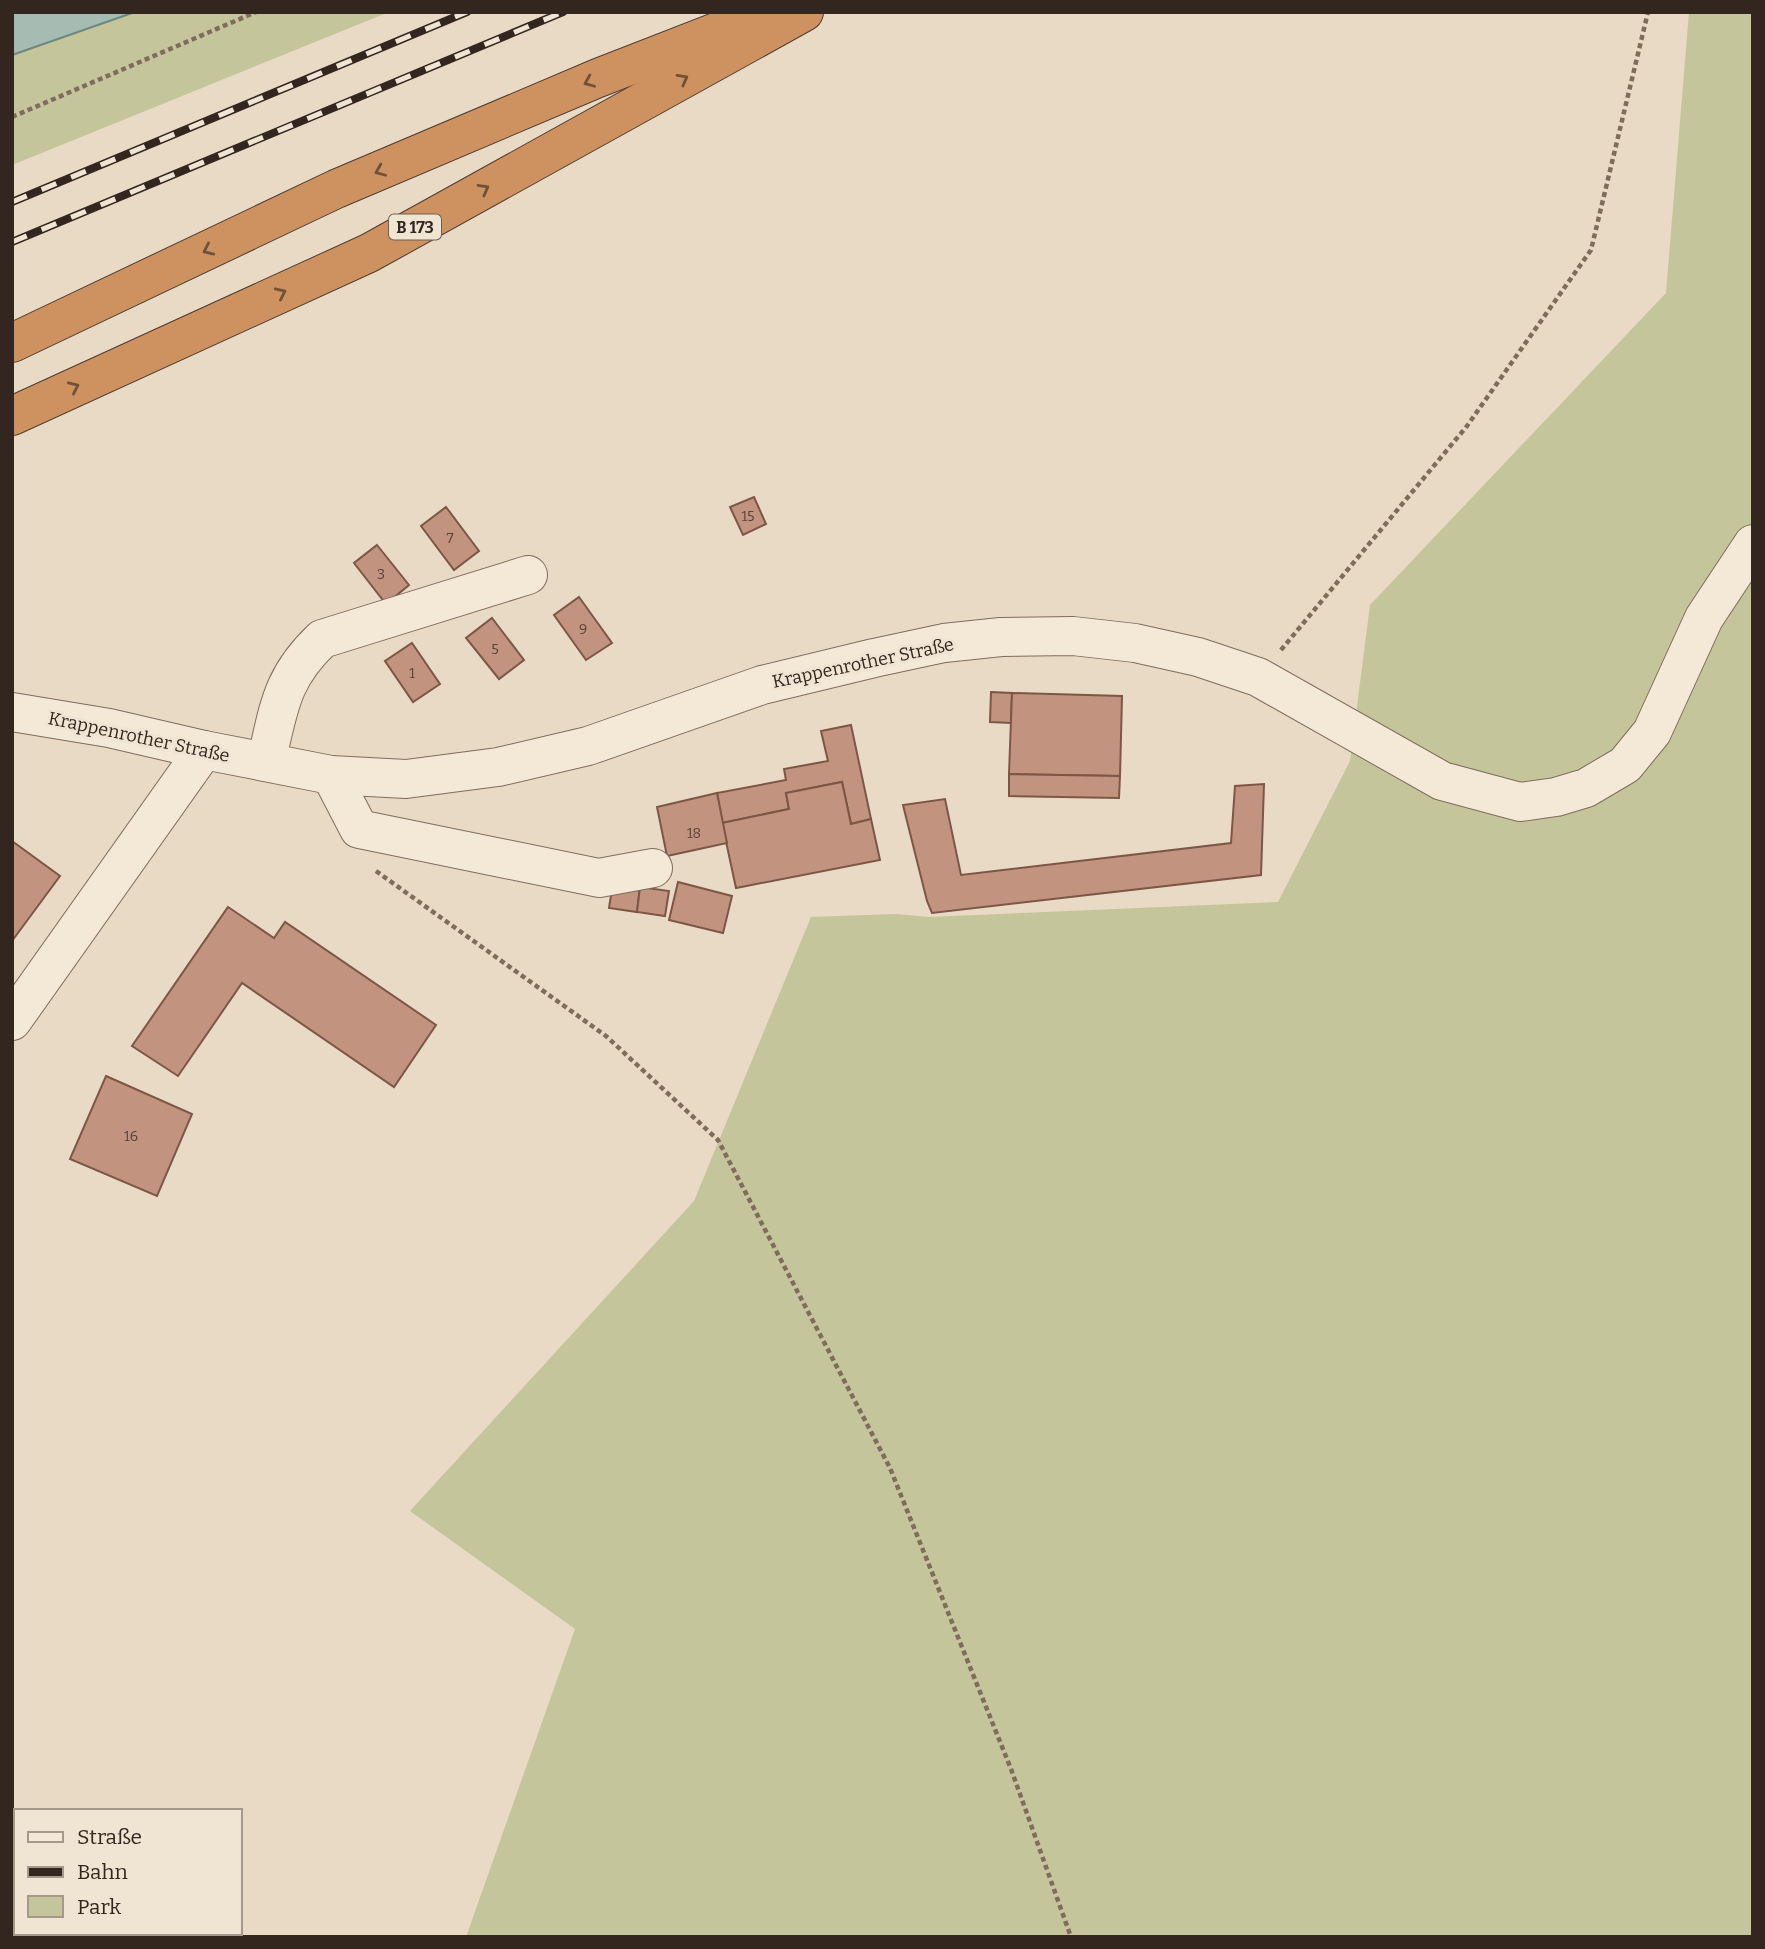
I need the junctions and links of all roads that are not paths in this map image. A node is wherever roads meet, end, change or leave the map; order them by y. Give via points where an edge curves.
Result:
1 (766, 12) edge
2 (804, 12) edge
3 (12, 343) edge
4 (12, 416) edge
5 (1753, 544) edge
6 (528, 575) dead end
7 (12, 712) edge
8 (204, 750) junction
9 (266, 762) junction
10 (331, 775) junction
11 (653, 868) dead end
12 (12, 1021) edge

1 -> 3 highway via 336,189
4 -> 2 highway, B 173 via 369,253
5 - 10 street, Krappenrother Straße via 1704,618 1652,732 1625,765 1586,788 1556,797 1520,802 1442,781 1258,677 1135,643 1073,636 944,643 762,685 588,746 498,767 406,779
6 - 9 street via 322,639 303,657 284,689
7 - 8 street, Krappenrother Straße
8 - 9 street, Krappenrother Straße
8 - 12 street
9 - 10 street, Krappenrother Straße
10 - 11 street via 359,829 599,878

